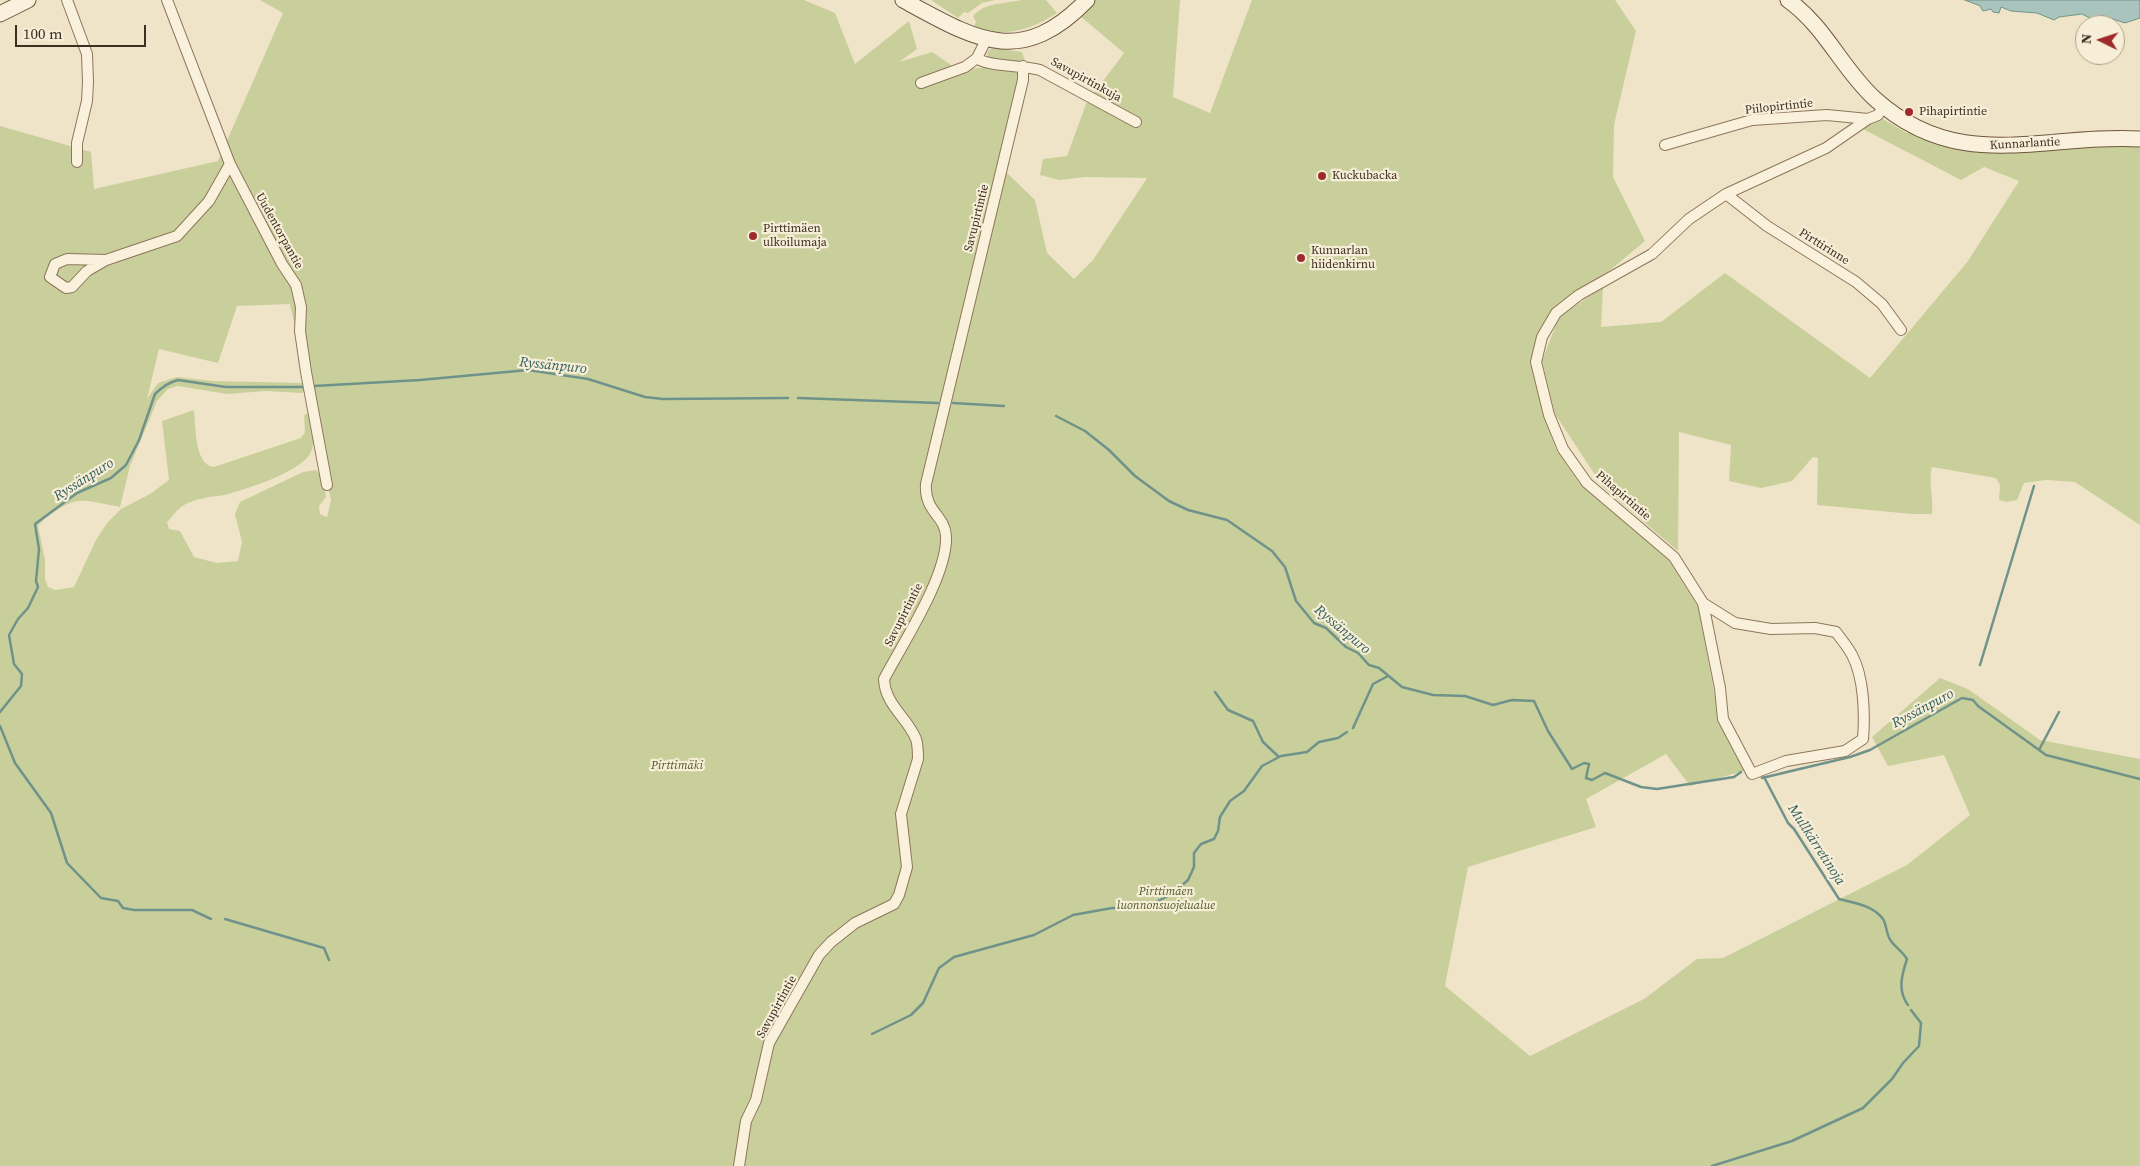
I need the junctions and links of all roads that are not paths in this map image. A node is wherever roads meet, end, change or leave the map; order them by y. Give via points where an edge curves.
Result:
1 (28, 0) edge
2 (67, 0) edge
3 (167, 0) edge
4 (903, 0) edge
5 (1087, 0) edge
6 (1788, 0) edge
7 (0, 14) edge
8 (986, 40) junction
9 (977, 58) junction
10 (1023, 66) junction
11 (921, 83) dead end
12 (1884, 106) junction
13 (1868, 119) junction
14 (1136, 122) dead end
15 (2140, 139) edge
16 (1665, 145) dead end
17 (77, 162) dead end
18 (230, 164) junction
19 (1726, 194) junction
20 (106, 260) junction
21 (1901, 330) dead end
22 (326, 485) dead end
23 (1703, 603) junction
24 (739, 1166) edge

1 - 7 main road
2 - 17 street via 87,54 87,101 77,144
3 - 18 street, Uudentorpantie
4 - 8 main road
5 - 8 main road via 1058,26 1041,35 1010,42
6 - 12 main road, Kunnarlantie via 1810,18 1852,74
8 - 9 street
9 - 10 street via 986,63
9 - 11 street via 965,67
10 - 14 street, Savupirtinkuja via 1040,70
10 - 24 street, Savupirtintie via 1023,80 926,484 926,496 946,532 947,549 941,569 884,679 884,689 890,702 916,738 918,750 902,814 907,867 900,895 894,904 855,923 820,955 769,1043 756,1100 746,1121
12 - 13 street, Pihapirtintie
12 - 15 main road, Kunnarlantie via 1932,134 1983,146 2017,147 2103,138
13 - 16 street, Piilopirtintie via 1827,115 1752,120
13 - 19 street, Pihapirtintie via 1826,148
18 - 20 street via 209,200 177,236
18 - 22 street, Uudentorpantie via 296,285 306,372
19 - 21 street, Pirttirinne via 1767,226 1856,282 1882,304
19 - 23 street, Pihapirtintie via 1688,218 1652,254 1579,295 1556,313 1542,337 1536,362 1549,416 1563,449 1587,483 1674,557
20 - 20 street via 87,271 72,287 66,288 50,277 55,264 67,258
23 - 23 street, Pihapirtintie via 1723,719 1752,774 1786,761 1845,751 1863,740 1864,715 1858,673 1852,655 1836,632 1815,628 1771,629 1735,622

